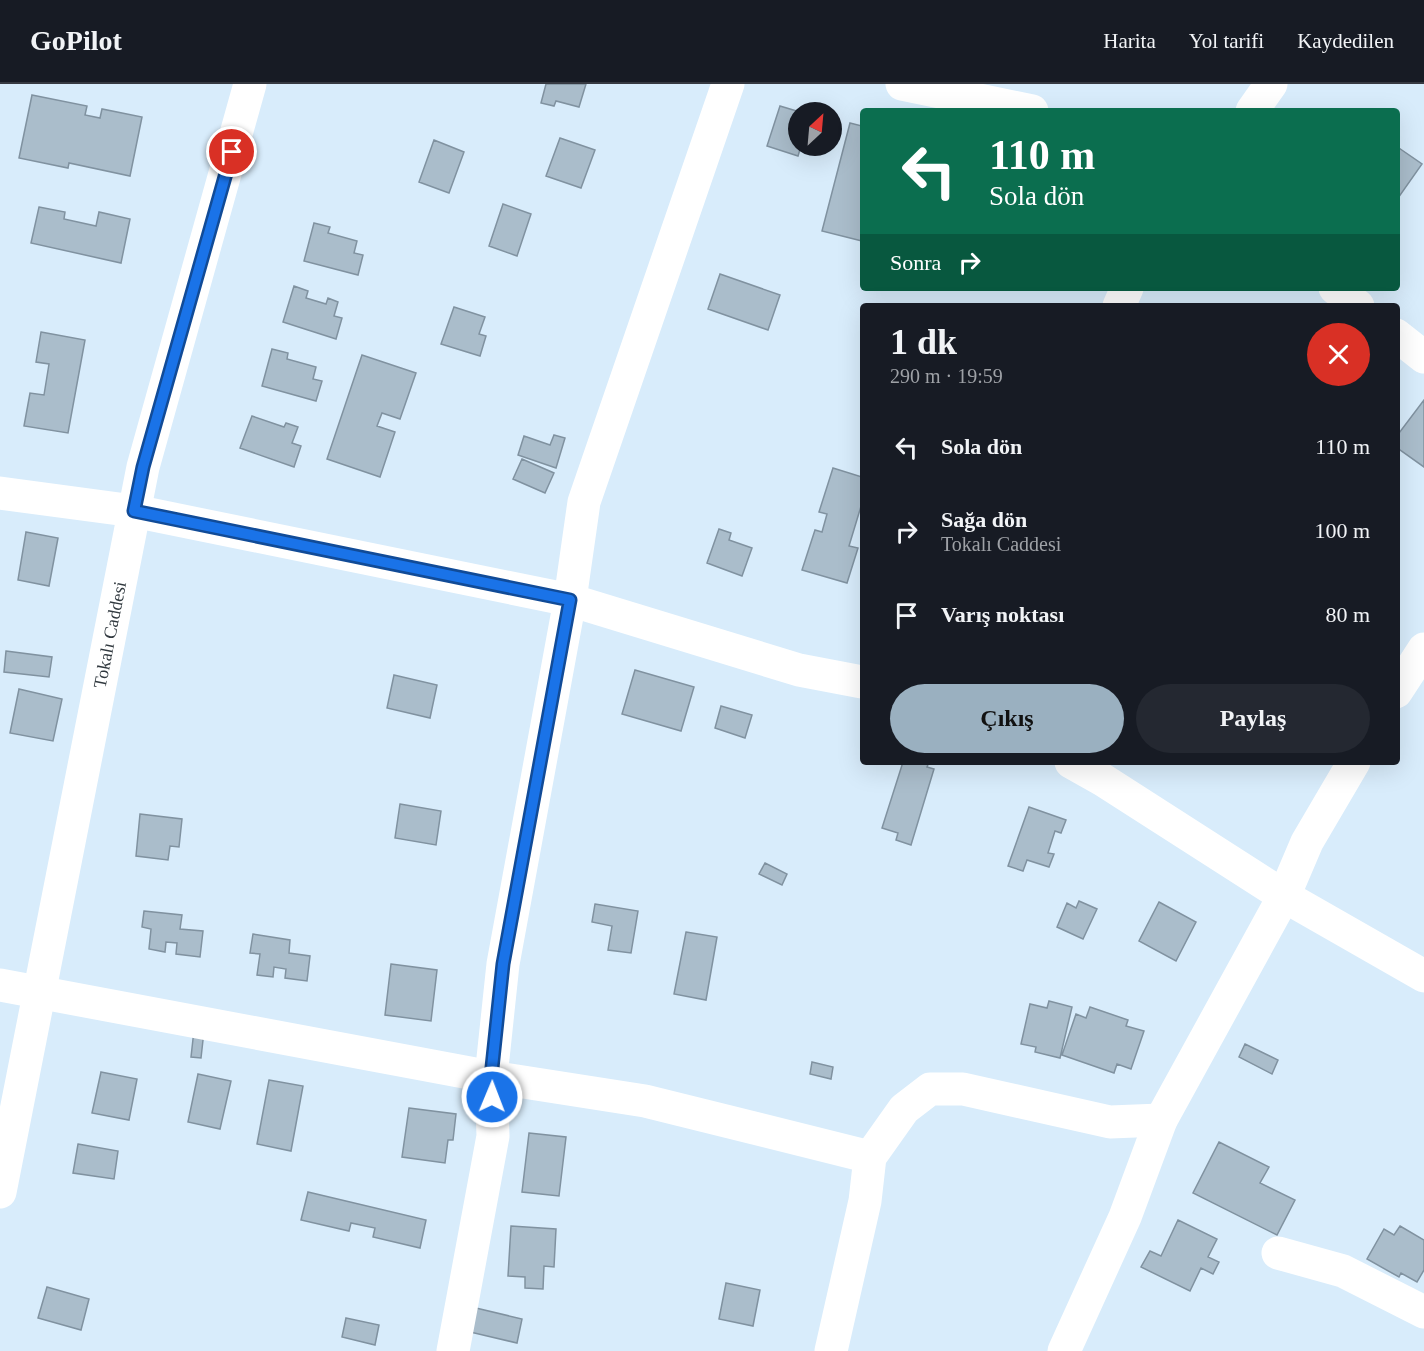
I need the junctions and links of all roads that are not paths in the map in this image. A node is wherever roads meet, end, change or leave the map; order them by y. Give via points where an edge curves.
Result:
1 (250, 84) edge
2 (728, 84) edge
3 (902, 84) edge
4 (1271, 84) edge
5 (1018, 108) edge
6 (1254, 108) edge
7 (1339, 291) edge
8 (1354, 303) edge
9 (1400, 339) edge
10 (1424, 357) edge
11 (0, 494) edge
12 (134, 511) junction
13 (570, 600) junction
14 (1424, 649) edge
15 (860, 682) edge
16 (1400, 686) edge
17 (1076, 765) edge
18 (1352, 765) edge
19 (1284, 896) junction
20 (1424, 976) edge
21 (0, 985) edge
22 (40, 991) junction
23 (491, 1077) junction
24 (1161, 1120) junction
25 (870, 1157) junction
26 (0, 1192) edge
27 (1278, 1252) dead end
28 (1424, 1312) edge
29 (453, 1351) edge
30 (831, 1351) edge
31 (1064, 1351) edge

1 - 12 street, Tokalı Caddesi
2 - 13 street via 584,502
3 - 5 street
4 - 6 street
7 - 8 street
9 - 10 street
11 - 12 street
12 - 13 street
12 - 22 street, Tokalı Caddesi
13 - 15 street via 798,670
13 - 23 street via 503,964
14 - 16 street
17 - 19 street
18 - 19 street via 1307,842
19 - 20 street
19 - 24 street
21 - 22 street
22 - 23 street
22 - 26 street, Tokalı Caddesi
23 - 25 street via 645,1101
23 - 29 street via 493,1136
24 - 25 street via 1110,1122 963,1089 930,1089 904,1109
24 - 31 street via 1125,1217
25 - 30 street via 865,1202
27 - 28 street via 1343,1271

